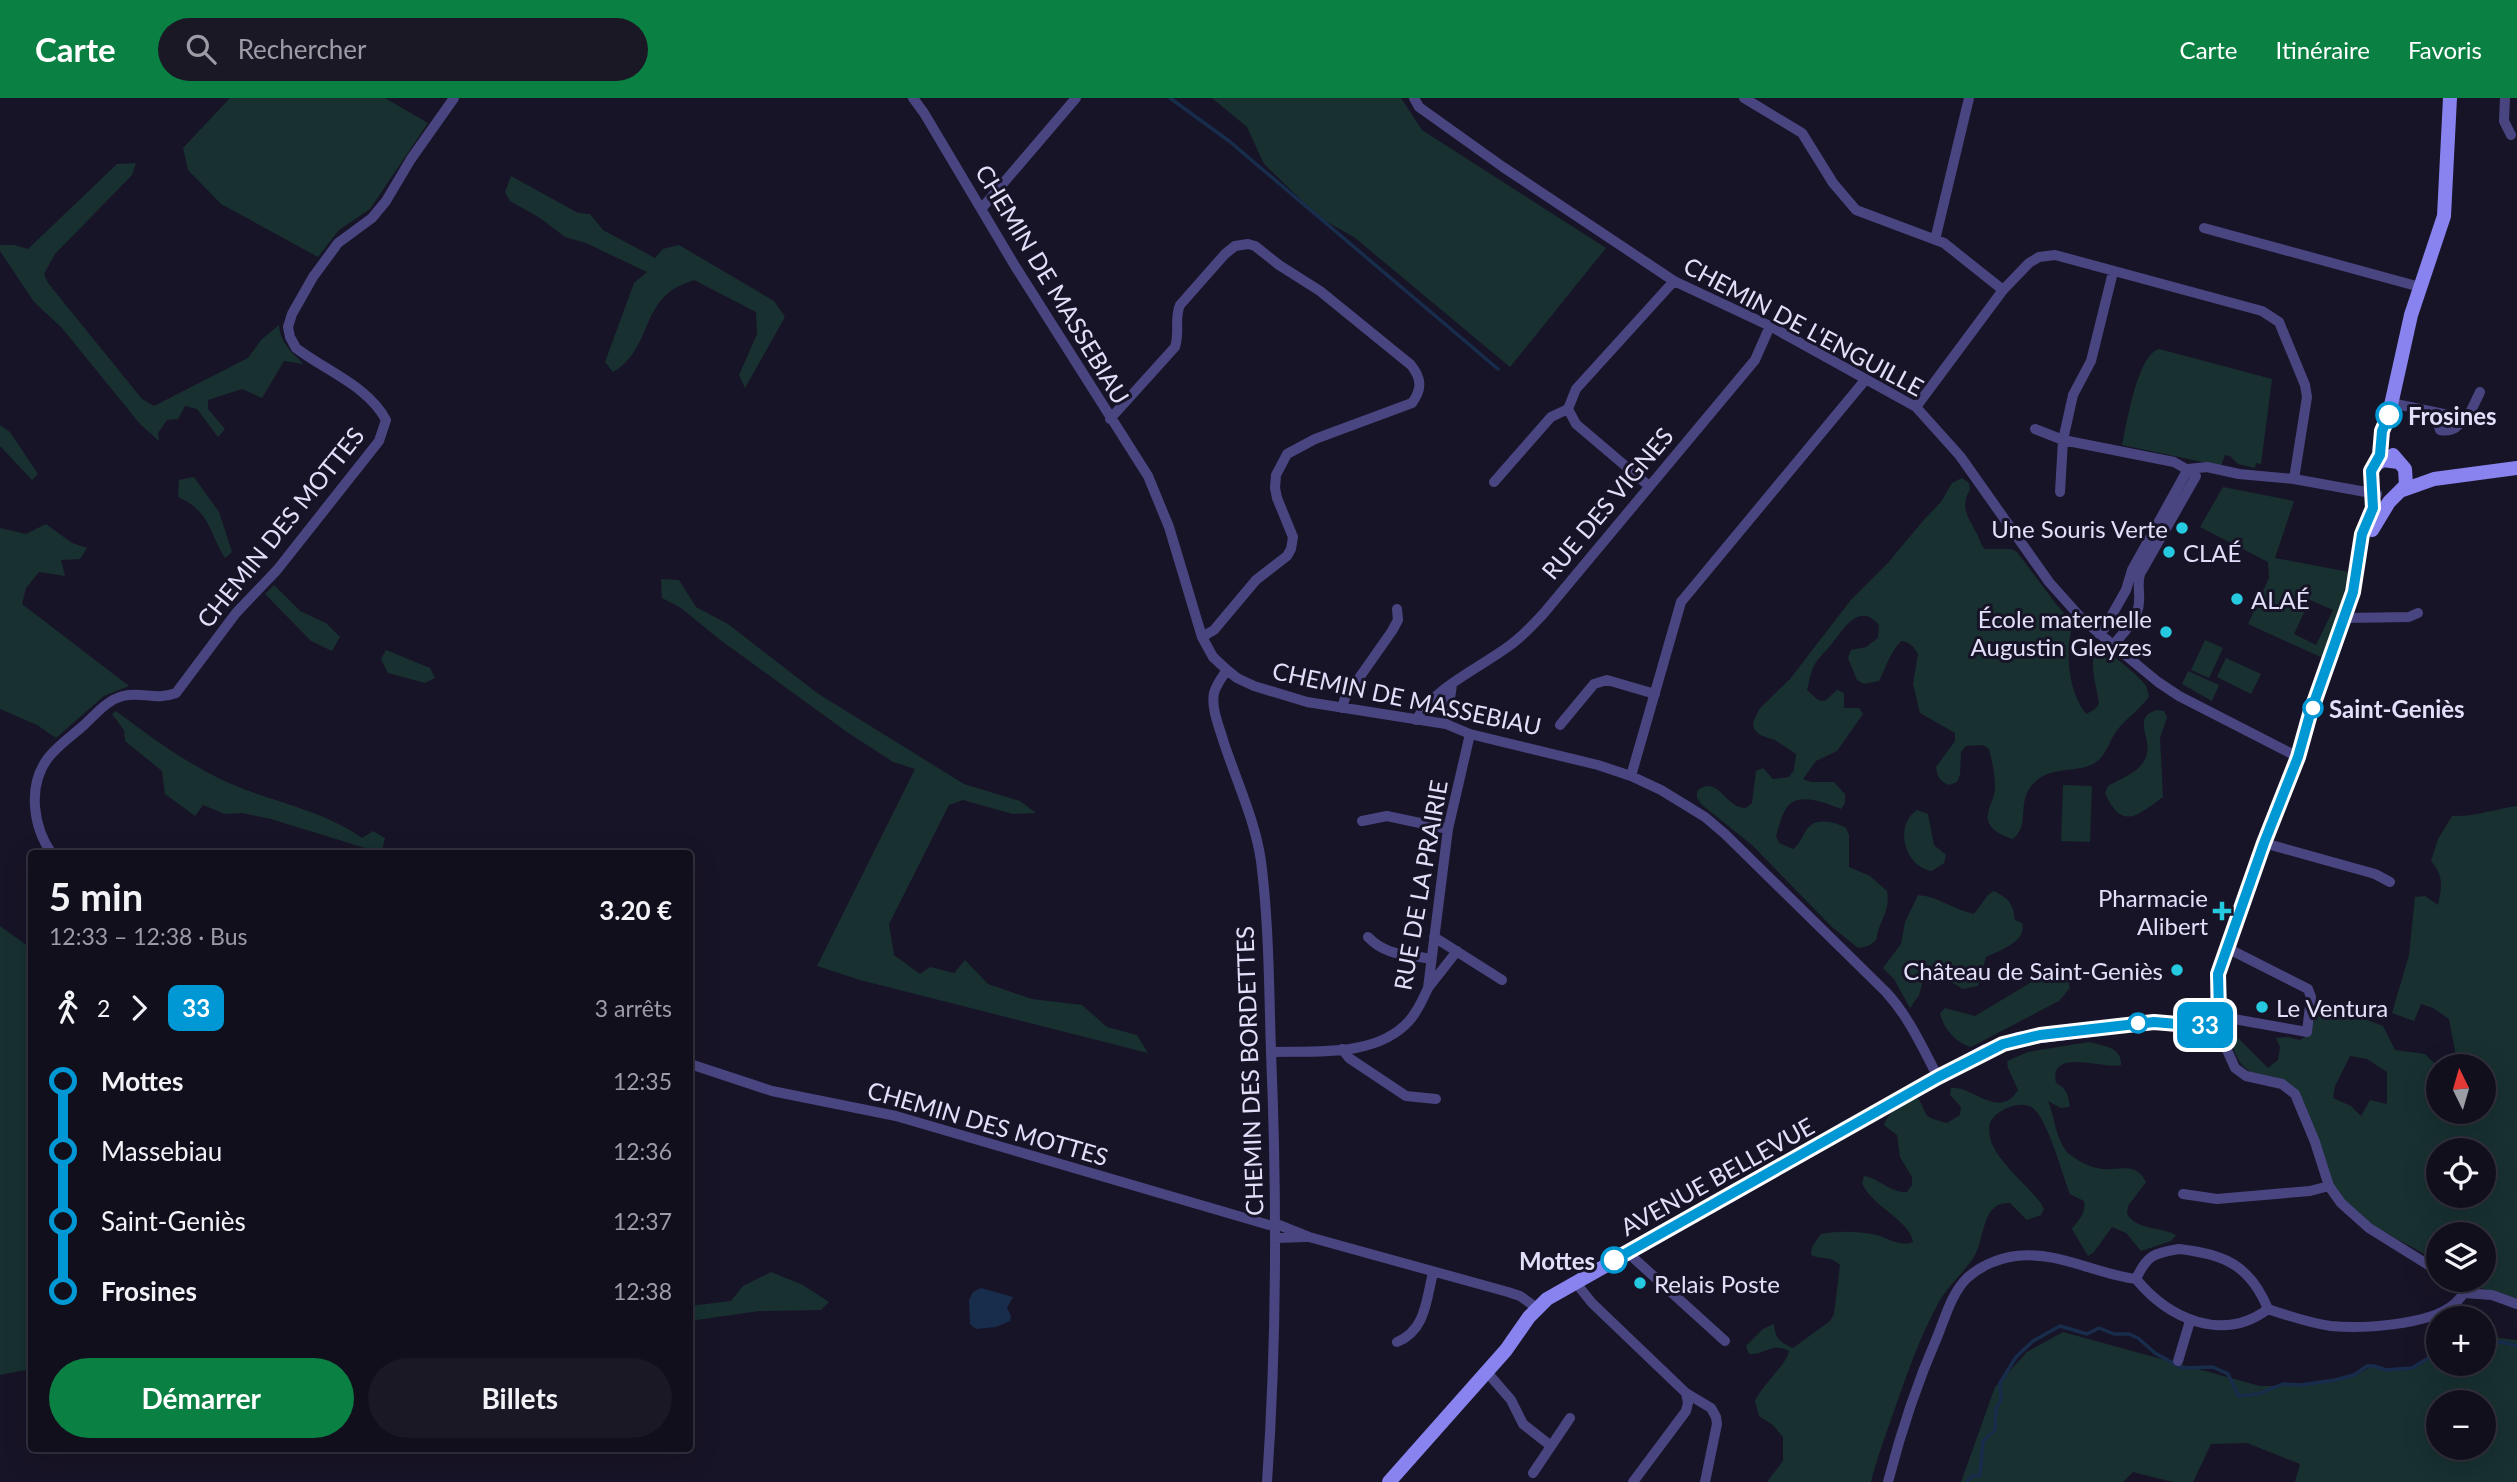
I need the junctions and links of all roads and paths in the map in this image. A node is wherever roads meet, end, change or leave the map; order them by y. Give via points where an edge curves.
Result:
1 (454, 98) edge
2 (913, 98) edge
3 (1076, 98) edge
4 (1414, 98) edge
5 (1744, 98) edge
6 (1969, 98) edge
7 (2451, 98) edge
8 (2505, 98) edge
9 (2511, 135) dead end
10 (982, 208) junction
11 (2204, 228) dead end
12 (1935, 240) junction
13 (2113, 272) junction
14 (1674, 281) junction
15 (2420, 287) junction
16 (2003, 290) junction
17 (1770, 326) junction
18 (1866, 379) junction
19 (2480, 392) dead end
20 (2391, 402) junction
21 (1916, 407) junction
22 (1568, 409) junction
23 (2434, 412) junction
24 (2463, 418) junction
25 (1110, 419) junction
26 (2386, 424) junction
27 (2035, 429) dead end
28 (2063, 440) junction
29 (2517, 462) edge
30 (2402, 466) junction
31 (2374, 467) junction
32 (2517, 468) edge
33 (2192, 472) junction
34 (2463, 474) junction
35 (2294, 479) junction
36 (2434, 479) junction
37 (1494, 482) dead end
38 (1649, 486) junction
39 (2343, 487) junction
40 (2060, 492) dead end
41 (2375, 492) junction
42 (2399, 493) junction
43 (2361, 549) junction
44 (2126, 590) junction
45 (2138, 593) junction
46 (1397, 609) dead end
47 (2418, 613) dead end
48 (2344, 618) junction
49 (2099, 634) junction
50 (1202, 637) junction
51 (2113, 645) junction
52 (1227, 670) junction
53 (1452, 685) junction
54 (1655, 694) junction
55 (1342, 708) junction
56 (1416, 720) junction
57 (1446, 724) junction
58 (1560, 725) dead end
59 (1470, 734) junction
60 (2298, 757) junction
61 (1631, 776) junction
62 (1362, 821) dead end
63 (1448, 829) junction
64 (2264, 843) junction
65 (50, 850) edge
66 (2390, 882) dead end
67 (1368, 937) dead end
68 (1434, 937) junction
69 (2227, 948) junction
70 (1457, 951) junction
71 (1431, 959) junction
72 (1502, 981) dead end
73 (1428, 988) junction
74 (2217, 1016) junction
75 (1342, 1049) junction
76 (1271, 1052) junction
77 (693, 1065) edge
78 (1938, 1077) junction
79 (1436, 1099) dead end
80 (2329, 1186) junction
81 (2183, 1194) dead end
82 (1275, 1225) junction
83 (1309, 1237) junction
84 (1275, 1238) junction
85 (1628, 1252) junction
86 (2426, 1264) edge
87 (1433, 1273) junction
88 (2136, 1279) junction
89 (1576, 1283) junction
90 (2464, 1293) joint
91 (2517, 1304) edge
92 (1537, 1308) junction
93 (2268, 1309) junction
94 (2190, 1321) junction
95 (1725, 1341) dead end
96 (1397, 1342) dead end
97 (2178, 1361) dead end
98 (1486, 1371) junction
99 (1686, 1393) junction
100 (1570, 1418) dead end
101 (1551, 1446) junction
102 (1533, 1473) dead end
103 (1267, 1482) edge
104 (1388, 1482) edge
105 (1633, 1482) edge
106 (1705, 1482) edge
107 (1888, 1482) edge

1 - 65 street, CHEMIN DES MOTTES via 386,201 328,255 288,327 296,348 380,409 386,420 379,441 176,693 165,698 134,695 111,701 49,757 38,774 35,800 41,835
2 - 10 street, CHEMIN DE MASSEBIAU
3 - 10 street
4 - 14 street, CHEMIN DE L'ENGUILLE via 1419,107 1503,167
5 - 12 street via 1802,133 1856,210
6 - 12 street
7 - 15 main road via 2444,216
8 - 9 street via 2504,121
10 - 25 street, CHEMIN DE MASSEBIAU
11 - 15 street
12 - 16 street
13 - 16 street via 2055,255 2039,257
13 - 28 street via 2091,361 2073,394
13 - 35 street via 2262,311 2279,322 2307,397
14 - 17 street, CHEMIN DE L'ENGUILLE
14 - 22 street via 1576,389
15 - 20 main road
16 - 21 street
17 - 18 street, CHEMIN DE L'ENGUILLE
17 - 38 street, RUE DES VIGNES via 1755,360
18 - 21 street, CHEMIN DE L'ENGUILLE
18 - 54 street via 1681,601
19 - 24 street
20 - 23 street
20 - 26 main road
21 - 49 street, CHEMIN DE L'ENGUILLE via 1966,464 2064,601
22 - 37 street via 1551,417
22 - 38 street via 1576,424
23 - 24 street
23 - 24 street via 2440,430 2453,430
25 - 50 street, CHEMIN DE MASSEBIAU via 1158,499
25 - 50 street via 1175,347 1180,305 1224,254 1240,244 1255,246 1320,291 1411,365 1420,380 1421,388 1412,403 1287,454 1275,488 1293,537 1291,549
26 - 30 main road via 2389,446
26 - 31 main road
27 - 28 street
28 - 33 street via 2174,462
28 - 40 street
29 - 34 main road
30 - 31 main road via 2388,459
30 - 36 main road
30 - 42 main road via 2407,480
31 - 39 street via 2358,483
31 - 41 main road via 2370,483
32 - 34 main road
33 - 35 street via 2207,467
33 - 44 street via 2133,570
33 - 45 street via 2140,574
34 - 36 main road
35 - 39 street
36 - 42 main road
38 - 53 street, RUE DES VIGNES via 1524,634
39 - 41 street
41 - 42 main road
41 - 43 main road
42 - 43 main road
43 - 48 main road
44 - 45 street
44 - 49 street
45 - 51 street via 2138,609
46 - 55 street via 1392,631
47 - 48 street
48 - 60 main road
49 - 51 street, CHEMIN DE L'ENGUILLE
50 - 52 street, CHEMIN DE MASSEBIAU
51 - 60 street, CHEMIN DE L'ENGUILLE via 2179,696
52 - 55 street, CHEMIN DE MASSEBIAU via 1254,686
52 - 76 street, CHEMIN DES BORDETTES via 1214,694 1214,707 1261,861
53 - 56 street, RUE DES VIGNES
53 - 57 street
54 - 58 street via 1601,681
54 - 61 street
55 - 56 street, CHEMIN DE MASSEBIAU
56 - 57 street, CHEMIN DE MASSEBIAU
57 - 59 street, CHEMIN DE MASSEBIAU
59 - 61 street, CHEMIN DE MASSEBIAU
59 - 63 street, RUE DE LA PRAIRIE
60 - 64 main road
61 - 78 street, CHEMIN DE MASSEBIAU via 1683,802 1725,834 1900,1007
62 - 63 street via 1387,816
63 - 68 street, RUE DE LA PRAIRIE
64 - 66 street
64 - 69 main road
67 - 71 street via 1388,953
68 - 70 street
68 - 71 street, RUE DE LA PRAIRIE
69 - 74 main road via 2218,974
69 - 74 street via 2308,989 2307,1032
70 - 72 street
70 - 73 street
71 - 73 street, RUE DE LA PRAIRIE
73 - 75 street, RUE DE LA PRAIRIE via 1408,1022 1381,1042
74 - 78 main road, AVENUE BELLEVUE via 2201,1026 2154,1022 2018,1039
74 - 80 street via 2227,1030 2227,1050 2235,1068 2246,1076 2282,1084 2295,1094
75 - 76 street, RUE DE LA PRAIRIE
75 - 79 street via 1406,1096
76 - 82 street, CHEMIN DES BORDETTES
77 - 82 street, CHEMIN DES MOTTES via 772,1091 896,1116
78 - 85 main road, AVENUE BELLEVUE
80 - 81 street via 2217,1199
80 - 86 street via 2369,1228
82 - 83 street, CHEMIN DES MOTTES
82 - 84 street, CHEMIN DES BORDETTES
83 - 84 street
83 - 87 street
84 - 103 street, CHEMIN DES BORDETTES
85 - 89 main road, AVENUE BELLEVUE
85 - 95 street
87 - 92 street via 1520,1296
87 - 96 street via 1419,1325
88 - 93 street via 2148,1258 2159,1252 2200,1251 2249,1275
88 - 94 street via 2160,1303
88 - 107 street via 2044,1256 1993,1262 1966,1278 1953,1298 1913,1395
89 - 92 main road, AVENUE BELLEVUE
89 - 99 street
90 - 91 street via 2492,1295
90 - 93 street via 2453,1306 2437,1314 2362,1328 2301,1320
92 - 98 main road, AVENUE BELLEVUE
93 - 94 street via 2254,1320 2235,1324
94 - 97 street
98 - 101 street via 1523,1424
98 - 104 main road, AVENUE BELLEVUE
99 - 105 street via 1686,1411
99 - 106 street via 1711,1408 1716,1417
100 - 101 street
101 - 102 street

